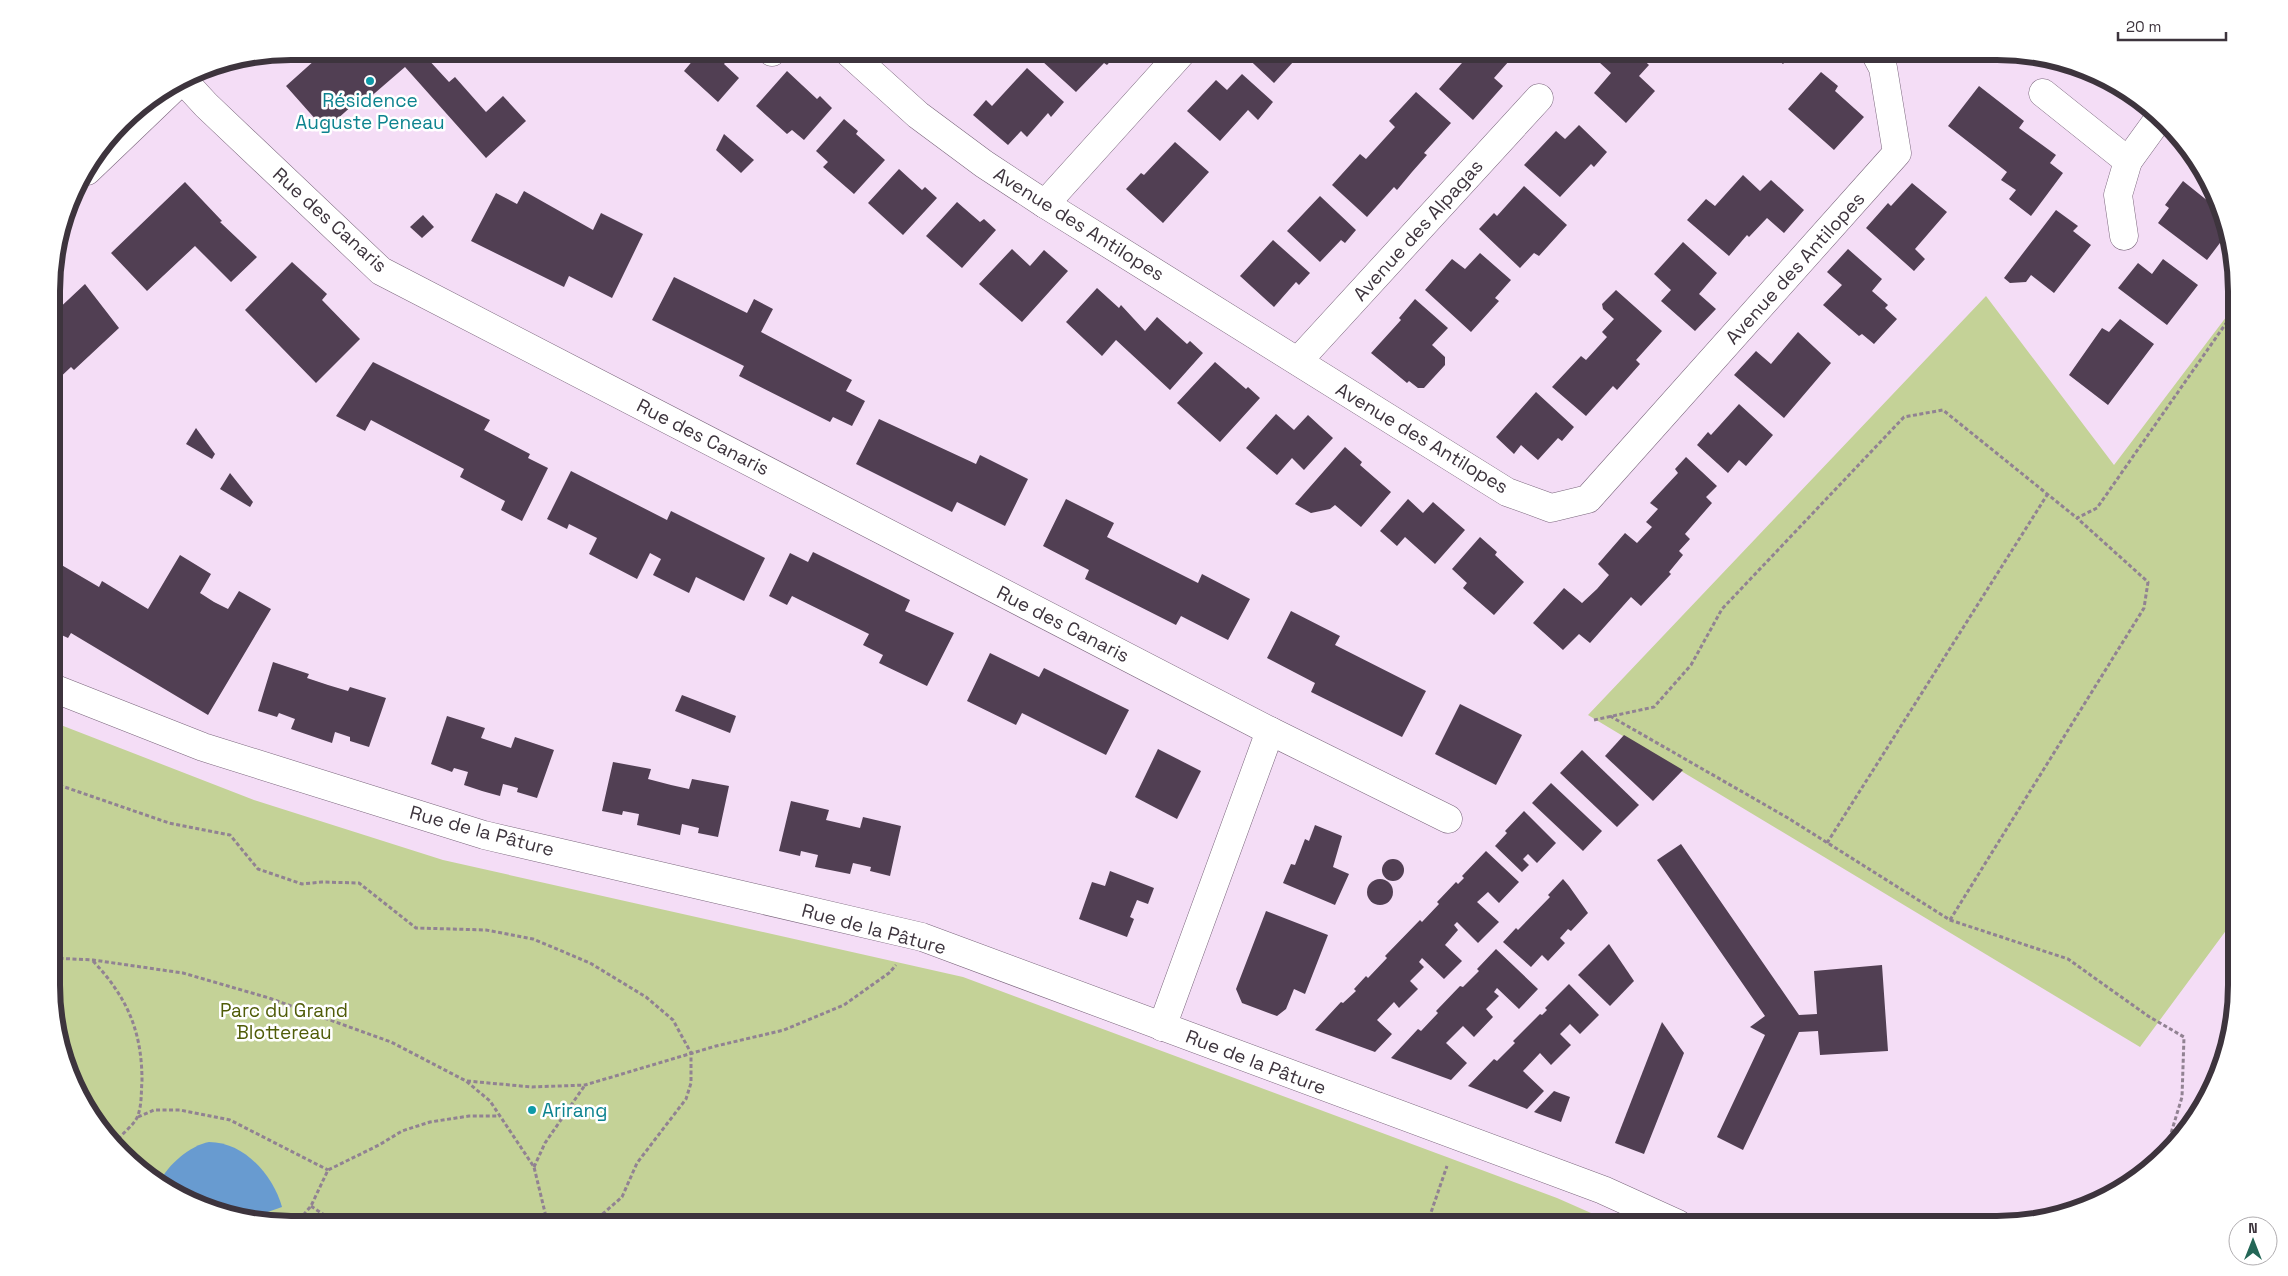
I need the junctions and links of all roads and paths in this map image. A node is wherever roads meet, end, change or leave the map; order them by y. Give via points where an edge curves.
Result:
1 (857, 60) edge
2 (1175, 60) edge
3 (1879, 60) edge
4 (187, 85) edge
5 (2044, 93) dead end
6 (1539, 98) dead end
7 (159, 102) edge
8 (2156, 124) edge
9 (108, 150) edge
10 (2128, 161) junction
11 (1045, 204) junction
12 (2124, 236) dead end
13 (2228, 320) edge
14 (1298, 362) junction
15 (2047, 495) junction
16 (2077, 518) junction
17 (60, 691) edge
18 (1610, 716) junction
19 (1594, 720) dead end
20 (1270, 731) junction
21 (60, 786) edge
22 (1448, 819) dead end
23 (1827, 843) junction
24 (1950, 920) junction
25 (922, 938) junction
26 (60, 958) edge
27 (93, 960) junction
28 (1162, 1027) junction
29 (691, 1053) junction
30 (466, 1081) junction
31 (585, 1086) junction
32 (500, 1116) junction
33 (138, 1117) junction
34 (1457, 1136) junction
35 (119, 1139) edge
36 (2169, 1139) edge
37 (534, 1168) junction
38 (328, 1170) junction
39 (311, 1206) junction
40 (303, 1216) edge
41 (326, 1216) edge
42 (546, 1216) edge
43 (600, 1216) edge
44 (1430, 1216) edge
45 (1660, 1216) edge

1 - 11 street, Avenue des Antilopes via 918,115
2 - 11 street
3 - 14 street, Avenue des Antilopes via 1883,68 1897,154 1588,499 1551,508 1507,492
4 - 20 street, Rue des Canaris via 382,270
5 - 10 street
6 - 14 street, Avenue des Alpagas
7 - 9 street
8 - 10 street
10 - 12 street via 2118,195
11 - 14 street, Avenue des Antilopes
13 - 16 path via 2097,508
15 - 16 path
15 - 18 path via 1943,410 1904,417 1722,609 1691,665 1654,707
15 - 23 path
16 - 24 path via 2148,582 2144,608
17 - 25 street, Rue de la Pâture via 203,747 484,835
18 - 19 path
18 - 23 path
20 - 22 street, Rue des Canaris
20 - 28 street
21 - 29 path via 168,823 230,835 258,868 302,884 359,883 416,928 486,930 533,939 590,963 646,997 673,1020
23 - 24 path
24 - 36 path via 2068,959 2148,1016 2184,1037 2182,1097
25 - 28 street, Rue de la Pâture
25 - 29 path via 889,973 844,1005 784,1030
26 - 27 path
27 - 30 path via 183,973 269,998 391,1042
27 - 33 path via 110,978 134,1022 141,1048
28 - 34 street, Rue de la Pâture
29 - 31 path
29 - 43 path via 691,1083 686,1099 637,1163 622,1197
30 - 31 path via 532,1087
30 - 32 path via 490,1101
31 - 37 path via 546,1143
32 - 37 path
32 - 38 path via 469,1116 430,1122 402,1131 379,1146
33 - 35 path
33 - 38 path via 154,1110 180,1110 230,1120
34 - 44 path
34 - 45 street, Rue de la Pâture via 1603,1190
37 - 42 path
38 - 39 path
39 - 40 path
39 - 41 path

